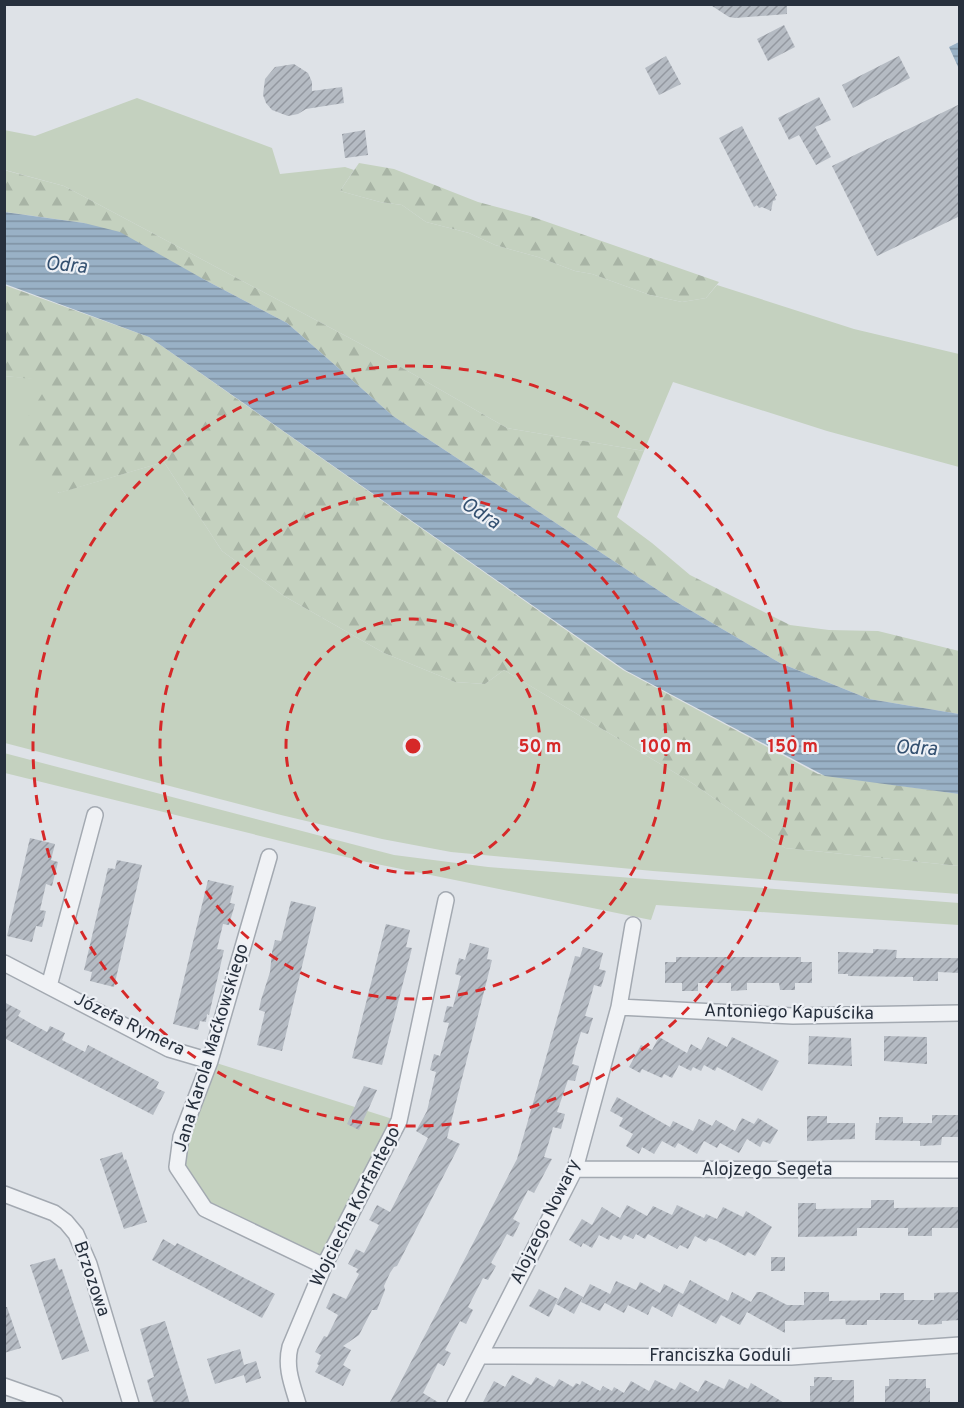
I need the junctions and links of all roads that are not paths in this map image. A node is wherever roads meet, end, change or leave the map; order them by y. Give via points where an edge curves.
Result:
1 (95, 815) dead end
2 (269, 857) dead end
3 (446, 900) dead end
4 (633, 925) dead end
5 (4, 963) edge
6 (50, 986) junction
7 (619, 1007) junction
8 (960, 1013) edge
9 (210, 1062) junction
10 (575, 1169) junction
11 (960, 1170) edge
12 (4, 1194) edge
13 (324, 1266) junction
14 (960, 1345) edge
15 (480, 1356) junction
16 (4, 1386) edge
17 (44, 1402) edge
18 (131, 1404) edge
19 (298, 1404) edge
20 (455, 1404) edge

1 - 6 street
2 - 9 street, Jana Karola Maćkowskiego
3 - 13 street, Wojciecha Korfantego via 399,1121
4 - 7 street, Alojzego Nowary
5 - 6 street, Józefa Rymera
6 - 9 street, Józefa Rymera via 170,1049
7 - 8 street, Antoniego Kapuścika via 793,1016
7 - 10 street, Alojzego Nowary
9 - 13 street, Jana Karola Maćkowskiego via 181,1137 177,1167 205,1209
10 - 11 street, Alojzego Segeta
10 - 15 street, Alojzego Nowary
12 - 18 street, Brzozowa via 54,1213 76,1234 89,1264
13 - 19 street, Wojciecha Korfantego via 290,1347 290,1378
14 - 15 street, Franciszka Goduli via 790,1357
15 - 20 street, Alojzego Nowary
16 - 17 street

